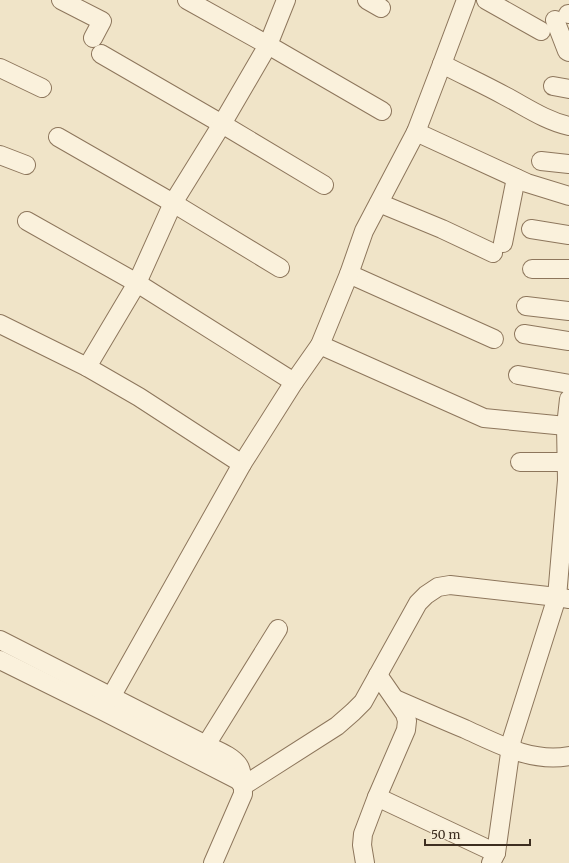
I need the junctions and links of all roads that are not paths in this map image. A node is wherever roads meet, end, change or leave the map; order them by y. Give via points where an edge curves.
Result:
1 (61, 0) edge
2 (187, 0) edge
3 (286, 0) edge
4 (466, 0) edge
5 (486, 0) edge
6 (85, 5) edge
7 (564, 16) edge
8 (541, 31) dead end
9 (93, 38) dead end
10 (268, 45) junction
11 (569, 52) edge
12 (101, 54) dead end
13 (442, 64) junction
14 (0, 68) edge
15 (42, 88) dead end
16 (382, 111) dead end
17 (222, 124) junction
18 (569, 126) edge
19 (416, 132) junction
20 (58, 137) dead end
21 (0, 155) edge
22 (541, 161) dead end
23 (569, 164) edge
24 (26, 165) dead end
25 (516, 178) junction
26 (324, 185) dead end
27 (569, 196) edge
28 (173, 203) junction
29 (379, 203) junction
30 (27, 221) dead end
31 (531, 229) dead end
32 (569, 235) edge
33 (280, 268) dead end
34 (532, 269) dead end
35 (569, 269) edge
36 (349, 274) junction
37 (137, 283) junction
38 (526, 306) dead end
39 (569, 311) edge
40 (0, 324) edge
41 (524, 334) dead end
42 (494, 339) dead end
43 (569, 341) edge
44 (320, 345) junction
45 (87, 367) junction
46 (518, 375) dead end
47 (294, 382) junction
48 (569, 384) edge
49 (569, 399) edge
50 (566, 426) junction
51 (520, 462) dead end
52 (242, 464) junction
53 (568, 474) edge
54 (563, 598) edge
55 (278, 629) dead end
56 (0, 640) edge
57 (0, 660) edge
58 (378, 675) junction
59 (111, 697) junction
60 (395, 699) junction
61 (206, 745) junction
62 (511, 749) junction
63 (569, 756) edge
64 (243, 786) junction
65 (377, 797) junction
66 (494, 858) edge
67 (213, 863) edge
68 (365, 863) edge

1 - 6 street
2 - 10 street
3 - 10 street
4 - 13 street
5 - 8 street
6 - 9 street via 102,21
7 - 11 street
10 - 16 street
10 - 17 street
12 - 17 street
13 - 18 street via 532,111
13 - 19 street
14 - 15 street
17 - 26 street
17 - 28 street
19 - 25 street
19 - 29 street
20 - 28 street
21 - 24 street
22 - 23 street
25 - 27 street
25 - 29 street via 498,248 442,229
28 - 33 street
28 - 37 street
29 - 36 street via 364,231
30 - 37 street
31 - 32 street
34 - 35 street
36 - 42 street
36 - 44 street
37 - 45 street
37 - 47 street
38 - 39 street
40 - 45 street
41 - 43 street
44 - 47 street
44 - 50 street via 484,418
45 - 52 street via 139,397
46 - 48 street
47 - 52 street
49 - 50 street
50 - 53 street
51 - 53 street
52 - 59 street
53 - 54 street
54 - 58 street via 450,585 438,587 426,594 418,604
54 - 62 street via 512,739
55 - 61 street
56 - 59 street
57 - 64 street via 238,780
58 - 60 street
58 - 64 street via 363,702 353,712
59 - 61 street
60 - 62 street
60 - 65 street via 405,714 406,730
61 - 64 street via 235,761
62 - 63 street via 541,758
62 - 66 street
64 - 67 street via 243,794
65 - 66 street
65 - 68 street via 363,834

